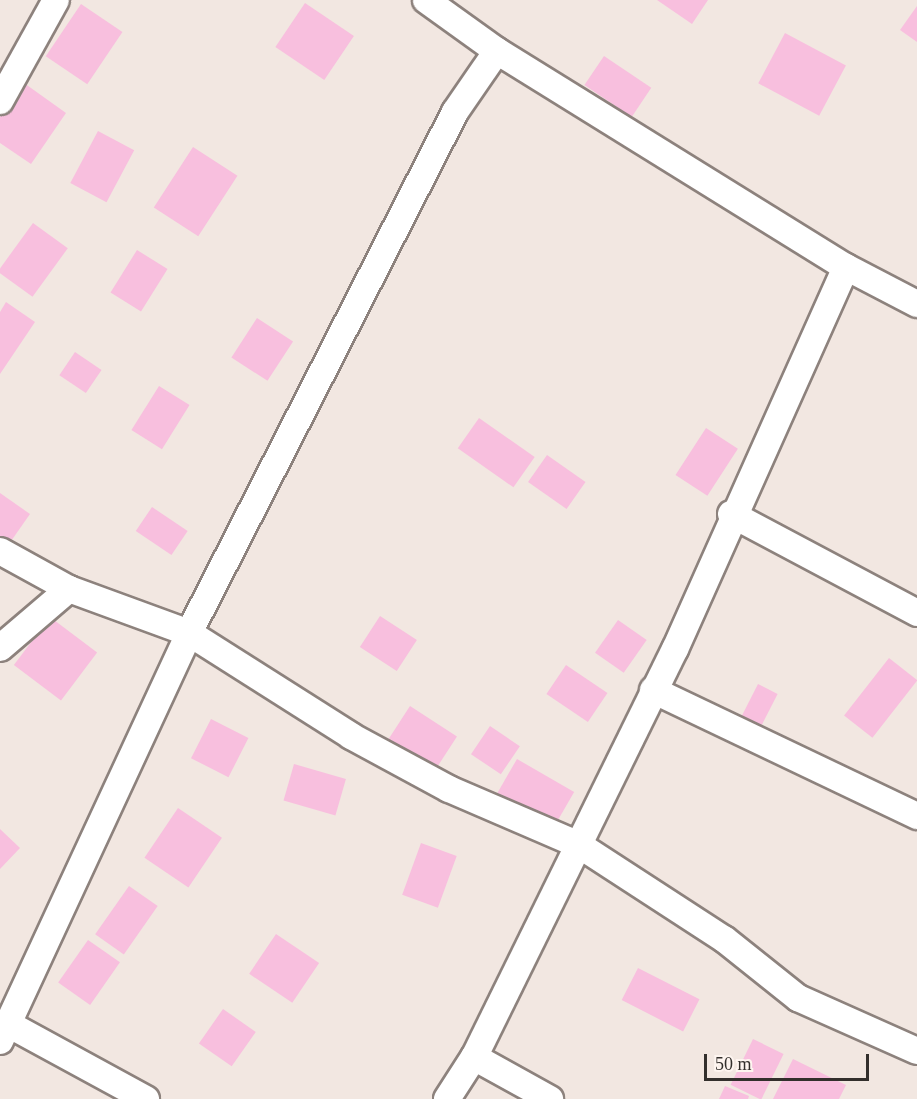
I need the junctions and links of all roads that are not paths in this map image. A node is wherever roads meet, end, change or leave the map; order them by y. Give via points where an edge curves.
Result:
1 (56, 0) edge
2 (426, 0) edge
3 (497, 51) junction
4 (0, 101) edge
5 (846, 267) junction
6 (917, 304) edge
7 (732, 514) junction
8 (0, 551) edge
9 (69, 589) junction
10 (917, 613) edge
11 (189, 633) junction
12 (0, 648) edge
13 (653, 690) junction
14 (917, 816) edge
15 (579, 845) junction
16 (5, 1033) edge
17 (917, 1051) edge
18 (474, 1057) junction
19 (146, 1099) edge
20 (447, 1099) edge
21 (550, 1099) edge

1 - 4 street
2 - 3 street
3 - 5 street
3 - 11 street via 455,112
5 - 6 street
5 - 7 street
7 - 10 street
7 - 13 street
8 - 9 street
9 - 11 street
9 - 12 street
11 - 15 street via 351,736 439,784
11 - 16 street
13 - 14 street
13 - 15 street
15 - 17 street via 724,939 798,998
15 - 18 street
16 - 19 street
18 - 20 street
18 - 21 street

